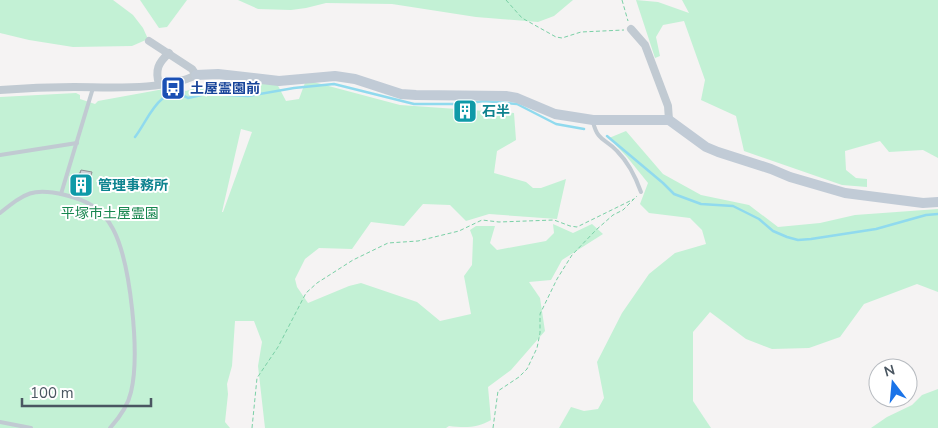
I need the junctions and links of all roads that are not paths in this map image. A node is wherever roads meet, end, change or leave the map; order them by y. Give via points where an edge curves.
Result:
1 (631, 29) road end
2 (149, 41) dead end
3 (169, 53) junction
4 (196, 74) junction
5 (159, 84) junction
6 (93, 88) junction
7 (0, 90) edge
8 (593, 120) junction
9 (669, 120) junction
10 (77, 143) junction
11 (0, 155) edge
12 (640, 192) road end
13 (61, 194) junction
14 (938, 202) edge
15 (0, 213) edge
16 (0, 422) edge
17 (31, 428) edge
18 (110, 428) edge

1 - 9 street via 645,45 668,106
2 - 3 street
3 - 4 street
3 - 5 street via 157,68
4 - 5 street
4 - 8 street via 279,81 335,76 401,94 506,96 555,114
5 - 6 street
6 - 7 street
6 - 10 lane
8 - 9 street
8 - 12 lane via 596,133 619,152
9 - 14 street via 706,147 816,185 866,196
10 - 11 lane
10 - 13 lane
13 - 15 lane via 32,192 18,198
13 - 18 lane via 92,204 112,228 126,265 135,359 131,393 125,408
16 - 17 lane

